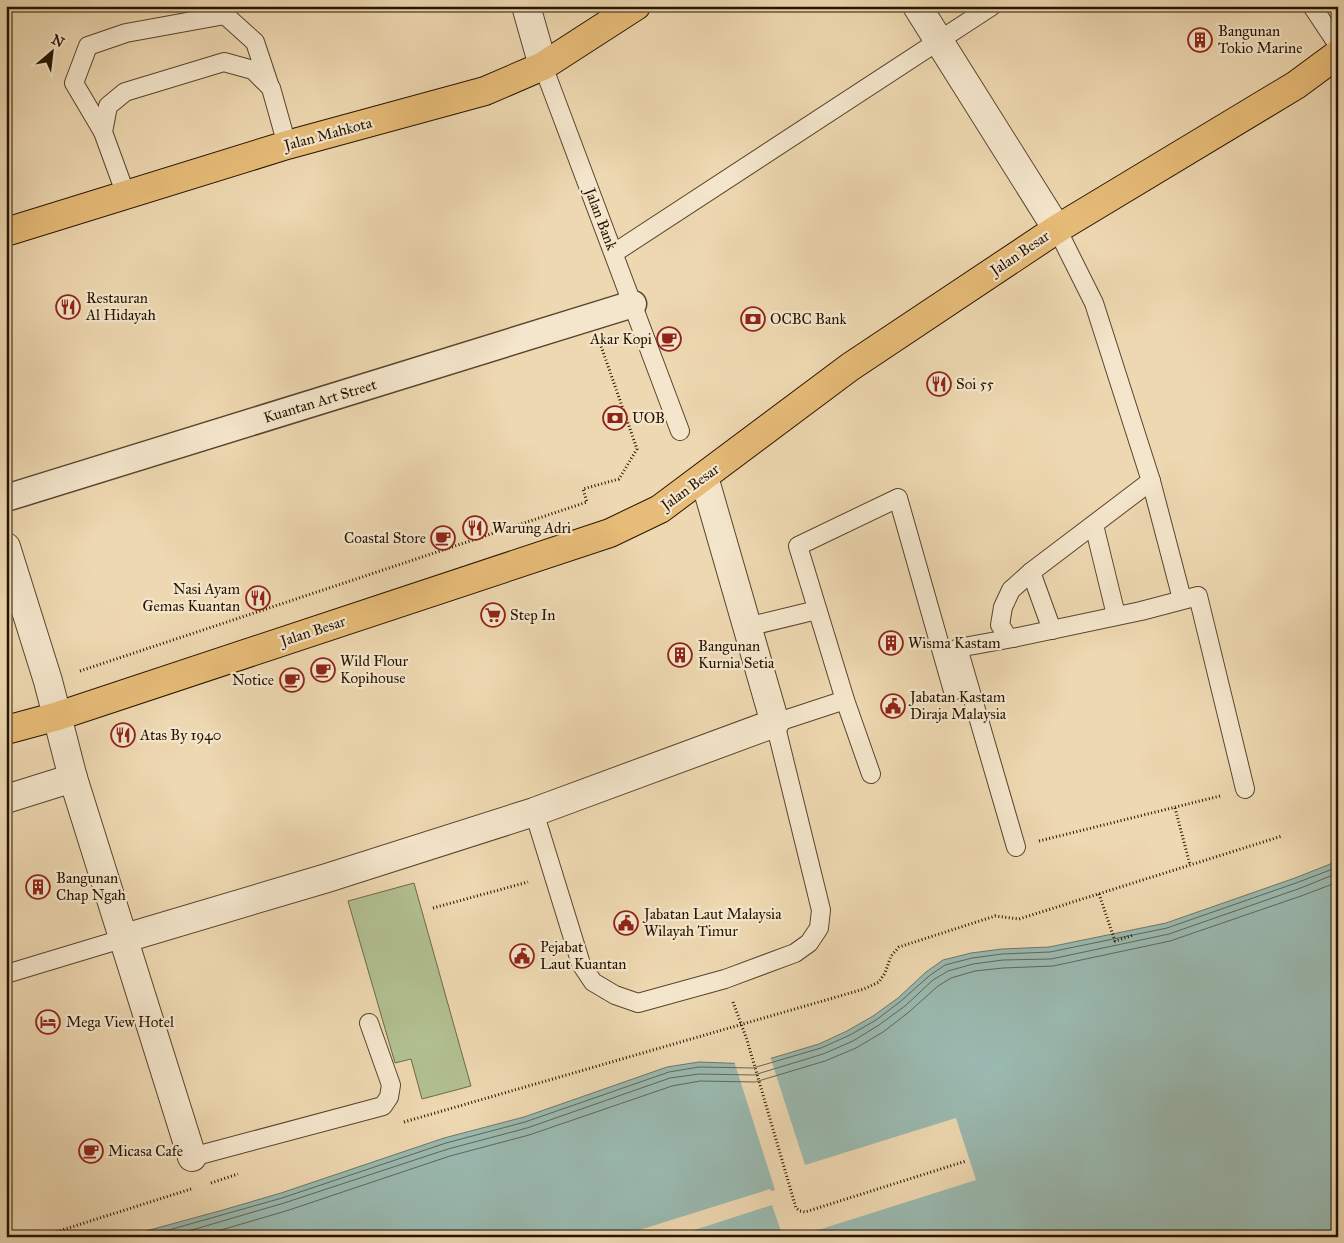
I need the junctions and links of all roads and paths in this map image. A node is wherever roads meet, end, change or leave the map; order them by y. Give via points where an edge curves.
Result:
1 (526, 6) edge
2 (636, 6) edge
3 (917, 6) edge
4 (992, 6) edge
5 (1312, 6) edge
6 (939, 41) junction
7 (1338, 45) edge
8 (1338, 54) edge
9 (543, 66) junction
10 (1338, 66) edge
11 (1296, 85) junction
12 (270, 88) junction
13 (103, 132) junction
14 (287, 145) junction
15 (126, 195) junction
16 (1056, 229) junction
17 (6, 232) edge
18 (614, 253) junction
19 (633, 304) junction
20 (591, 317) junction
21 (680, 431) dead end
22 (704, 477) junction
23 (1151, 481) junction
24 (6, 498) edge
25 (1094, 525) junction
26 (6, 547) edge
27 (1031, 572) junction
28 (1182, 599) junction
29 (817, 610) junction
30 (1116, 616) junction
31 (747, 627) junction
32 (1052, 630) junction
33 (1013, 638) junction
34 (80, 672) dead end
35 (953, 692) dead end
36 (844, 700) junction
37 (58, 716) junction
38 (775, 724) junction
39 (6, 730) edge
40 (871, 774) dead end
41 (73, 778) junction
42 (1245, 789) joint
43 (6, 799) edge
44 (1175, 808) junction
45 (534, 812) junction
46 (1282, 836) dead end
47 (1016, 847) joint
48 (1190, 865) junction
49 (553, 875) junction
50 (1099, 894) junction
51 (432, 908) dead end
52 (1134, 935) dead end
53 (122, 939) junction
54 (6, 974) edge
55 (725, 979) junction
56 (369, 1023) dead end
57 (741, 1024) junction
58 (404, 1122) dead end
59 (192, 1156) joint
60 (966, 1161) dead end
61 (245, 1172) dead end
62 (208, 1184) dead end
63 (199, 1186) dead end
64 (40, 1237) edge

1 - 9 street, Jalan Bank
2 - 9 highway, Jalan Mahkota
3 - 6 street
4 - 6 lane
5 - 7 lane
6 - 16 street
6 - 18 lane
8 - 11 highway, Jalan Besar
9 - 14 highway, Jalan Mahkota via 486,91
9 - 18 lane, Jalan Bank
10 - 11 highway, Jalan Besar
11 - 16 highway, Jalan Besar
12 - 13 lane via 253,70 224,62 126,92 108,106
12 - 13 lane via 255,42 225,15 126,33 88,46 74,83
12 - 14 lane
13 - 15 lane
14 - 15 highway, Jalan Mahkota
15 - 17 highway, Jalan Mahkota
16 - 22 highway, Jalan Besar via 850,367
16 - 23 lane via 1094,303
18 - 19 lane, Jalan Bank
19 - 20 street, Kuantan Art Street
19 - 21 lane, Jalan Bank
20 - 24 street, Kuantan Art Street
20 - 34 path via 637,449 619,479 583,489 588,502
22 - 31 street
22 - 37 highway, Jalan Besar via 660,509 610,533
23 - 25 lane
23 - 28 lane
25 - 27 lane
25 - 30 lane
26 - 37 street
27 - 32 lane
27 - 33 lane via 1011,590 1003,606 1000,625 1006,636
28 - 30 lane
28 - 42 lane via 1198,596
29 - 31 lane
29 - 35 lane via 798,546 898,498
29 - 36 lane
30 - 32 lane
31 - 38 street
32 - 33 lane
33 - 47 lane via 958,648
36 - 38 lane
36 - 40 lane
37 - 39 highway, Jalan Besar
37 - 41 street
38 - 45 street
38 - 55 lane via 821,910 819,928 809,943 795,953
41 - 43 street
41 - 53 street
42 - 44 path
44 - 47 path
44 - 48 path
45 - 49 lane
45 - 53 street
46 - 48 path
48 - 50 path
49 - 51 path
49 - 55 lane via 581,964 593,982 638,1003
50 - 52 path via 1115,941
50 - 57 path via 1019,919 995,916 899,947 879,982
53 - 54 lane
53 - 59 street
55 - 57 path
56 - 59 lane via 391,1085 383,1106
57 - 58 path
57 - 60 path via 796,1208 800,1211
61 - 62 path
63 - 64 path

